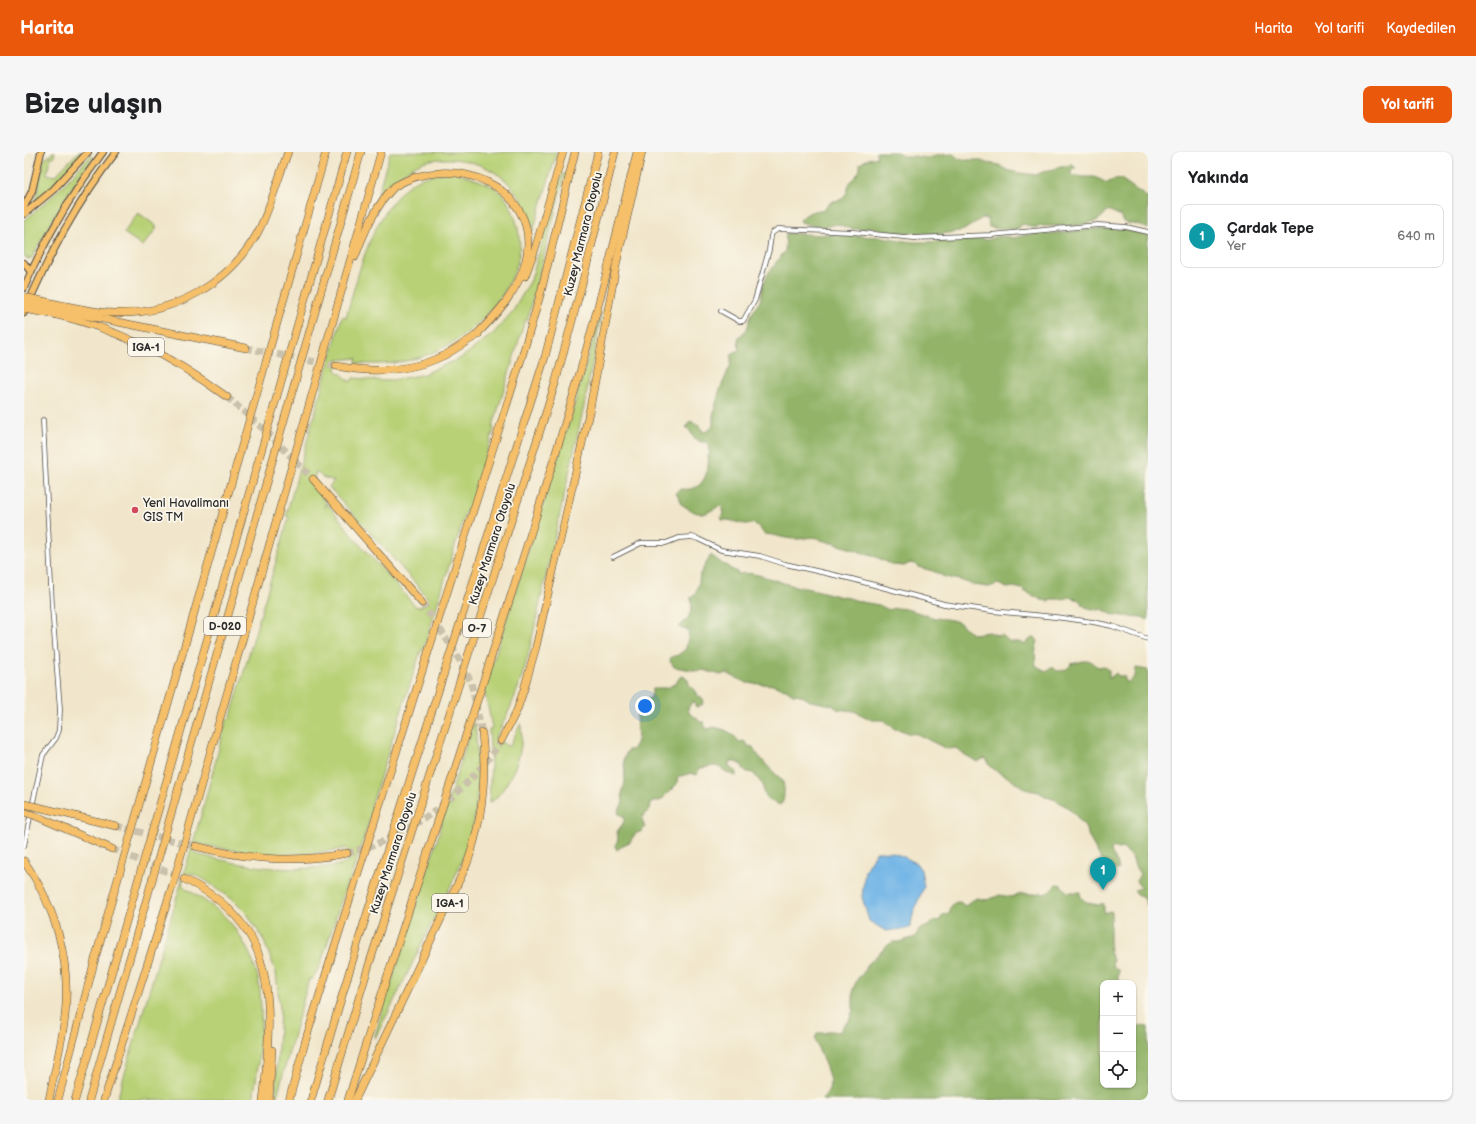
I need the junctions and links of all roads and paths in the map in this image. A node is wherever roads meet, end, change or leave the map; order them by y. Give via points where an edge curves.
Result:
1 (41, 152) edge
2 (88, 152) edge
3 (103, 152) edge
4 (116, 152) edge
5 (288, 152) edge
6 (326, 152) edge
7 (347, 152) edge
8 (361, 152) edge
9 (381, 152) edge
10 (563, 152) edge
11 (575, 152) edge
12 (598, 152) edge
13 (615, 152) edge
14 (637, 152) edge
15 (642, 152) edge
16 (428, 167) dead end
17 (488, 174) dead end
18 (24, 208) edge
19 (24, 214) edge
20 (1148, 232) edge
21 (24, 263) edge
22 (31, 272) junction
23 (24, 288) edge
24 (24, 297) edge
25 (24, 303) edge
26 (24, 309) edge
27 (59, 310) junction
28 (721, 311) dead end
29 (24, 313) edge
30 (474, 337) junction
31 (246, 348) tunnel mouth
32 (336, 366) tunnel mouth
33 (320, 368) junction
34 (227, 397) tunnel mouth
35 (43, 420) dead end
36 (313, 479) tunnel mouth
37 (612, 557) dead end
38 (422, 603) tunnel mouth
39 (1148, 639) edge
40 (482, 733) tunnel mouth
41 (501, 741) tunnel mouth
42 (24, 804) edge
43 (24, 812) edge
44 (116, 826) tunnel mouth
45 (24, 846) edge
46 (195, 846) tunnel mouth
47 (112, 849) tunnel mouth
48 (347, 854) tunnel mouth
49 (24, 862) edge
50 (184, 879) tunnel mouth
51 (267, 980) junction
52 (49, 1100) edge
53 (58, 1100) edge
54 (75, 1100) edge
55 (89, 1100) edge
56 (104, 1100) edge
57 (262, 1100) edge
58 (269, 1100) edge
59 (289, 1100) edge
60 (311, 1100) edge
61 (328, 1100) edge
62 (348, 1100) edge
63 (355, 1100) edge

1 - 18 main road via 32,191
2 - 19 main road via 53,190
3 - 22 main road via 67,204
4 - 29 main road via 65,228
5 - 27 highway via 254,239 229,270 205,289 180,302 137,313
6 - 53 highway via 96,954
7 - 54 highway, D-020
8 - 55 highway, D-020
9 - 33 highway
10 - 30 highway via 535,249 523,279 501,314 483,332
11 - 59 highway via 521,360 325,977
12 - 60 highway, Kuzey Marmara Otoyolu / O-7 via 545,357 359,940
13 - 61 highway, Kuzey Marmara Otoyolu / O-7 via 550,398
14 - 62 highway via 595,318 561,435 478,701
15 - 41 highway via 618,255 590,408 536,647 517,710
16 - 33 highway via 410,174 395,186 372,219 356,256 325,359
17 - 30 highway via 508,190 518,204 524,219 528,243 523,268 513,290 497,313
20 - 28 street via 1098,225 991,235 914,238 778,229 772,233 755,300 743,321
21 - 22 main road
22 - 23 main road
24 - 27 highway, bridge
25 - 27 highway, bridge
26 - 27 highway, IGA-1, bridge
27 - 31 highway
27 - 34 highway, IGA-1 via 145,346 175,362
30 - 32 highway via 442,356 413,366 377,371
33 - 56 highway via 172,887
35 - 45 street via 60,708 59,730 43,755
36 - 38 highway
37 - 39 street via 641,543 666,543 692,537 721,550 760,556 944,604 1093,622
40 - 63 highway, IGA-1 via 482,804 472,852 451,902
42 - 44 highway, bridge
43 - 47 highway, bridge
46 - 48 highway via 236,855 273,859 307,859
49 - 52 highway via 50,906 64,959 65,1018
50 - 51 highway via 218,899 240,921 256,946
51 - 57 highway via 269,1028
51 - 58 highway via 273,1024

